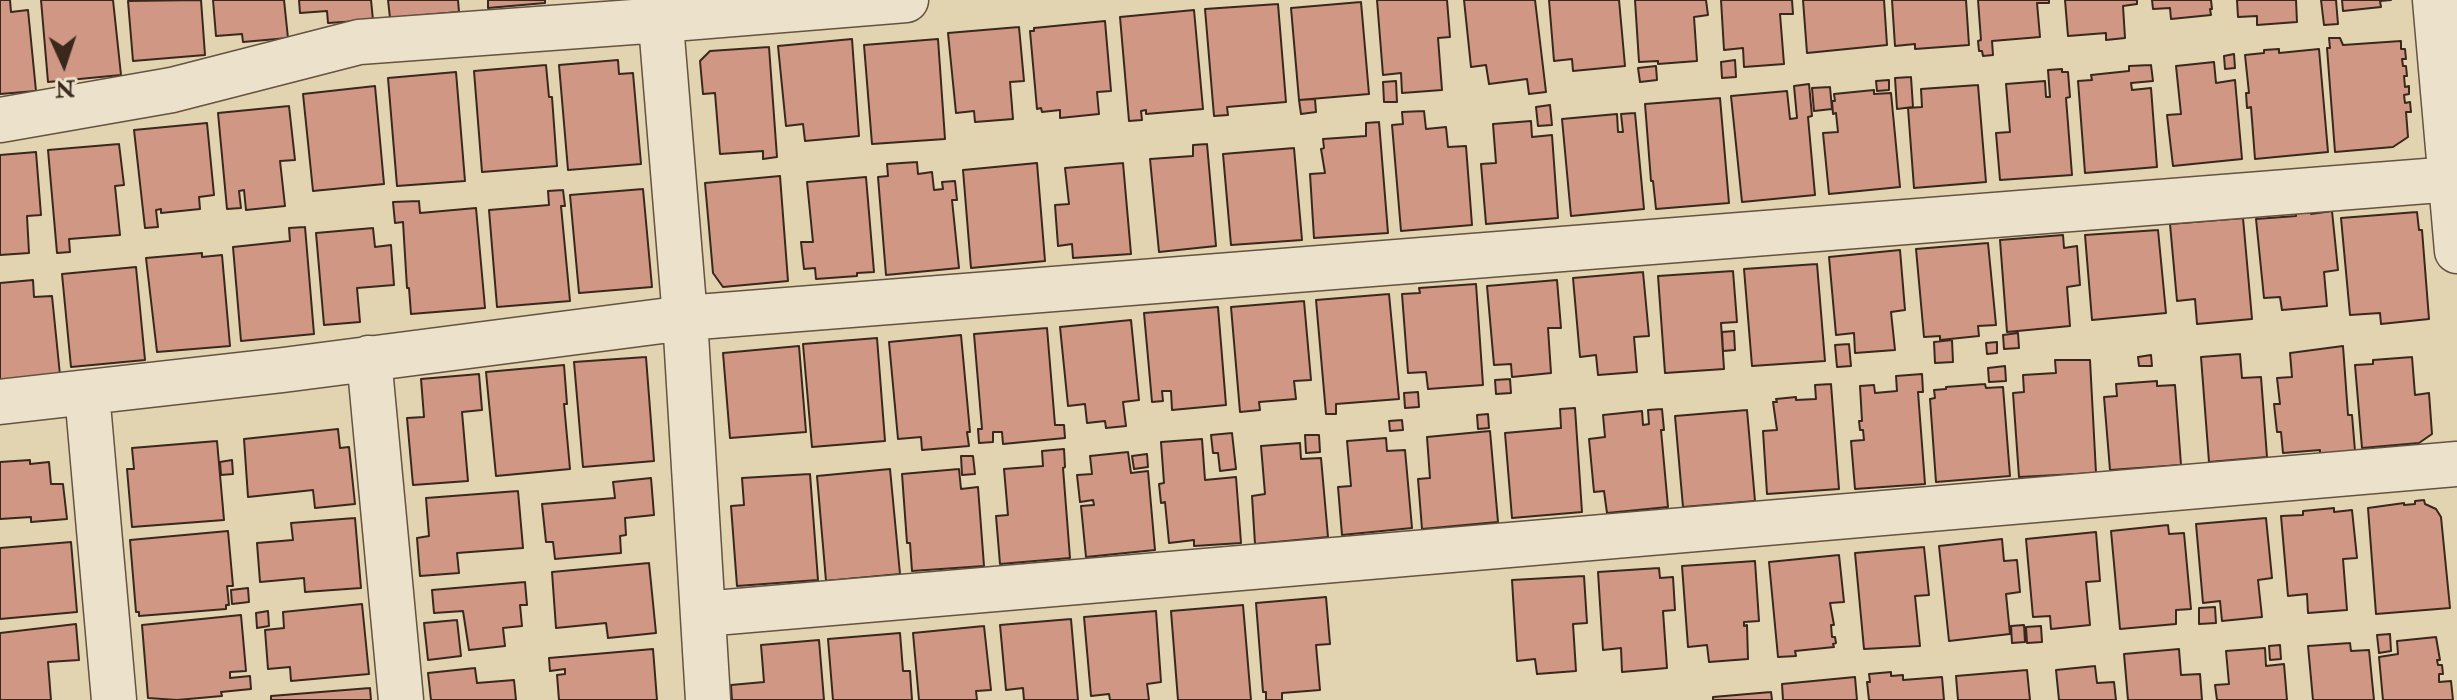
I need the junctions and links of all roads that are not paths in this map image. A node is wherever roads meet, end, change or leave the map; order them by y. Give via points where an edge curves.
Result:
1 (906, 0) edge
2 (2435, 0) edge
3 (660, 10) edge
4 (0, 120) edge
5 (2452, 179) junction
6 (2457, 251) edge
7 (685, 318) junction
8 (369, 358) junction
9 (87, 393) junction
10 (0, 402) edge
11 (2457, 464) edge
12 (703, 614) junction
13 (114, 700) edge
14 (401, 700) edge
15 (708, 700) edge

1 - 3 street
2 - 5 street
3 - 4 street via 359,42 172,90
3 - 7 street
5 - 6 street
5 - 7 street
7 - 8 street
7 - 12 street
8 - 9 street
8 - 14 street
9 - 10 street
9 - 13 street
11 - 12 street
12 - 15 street

